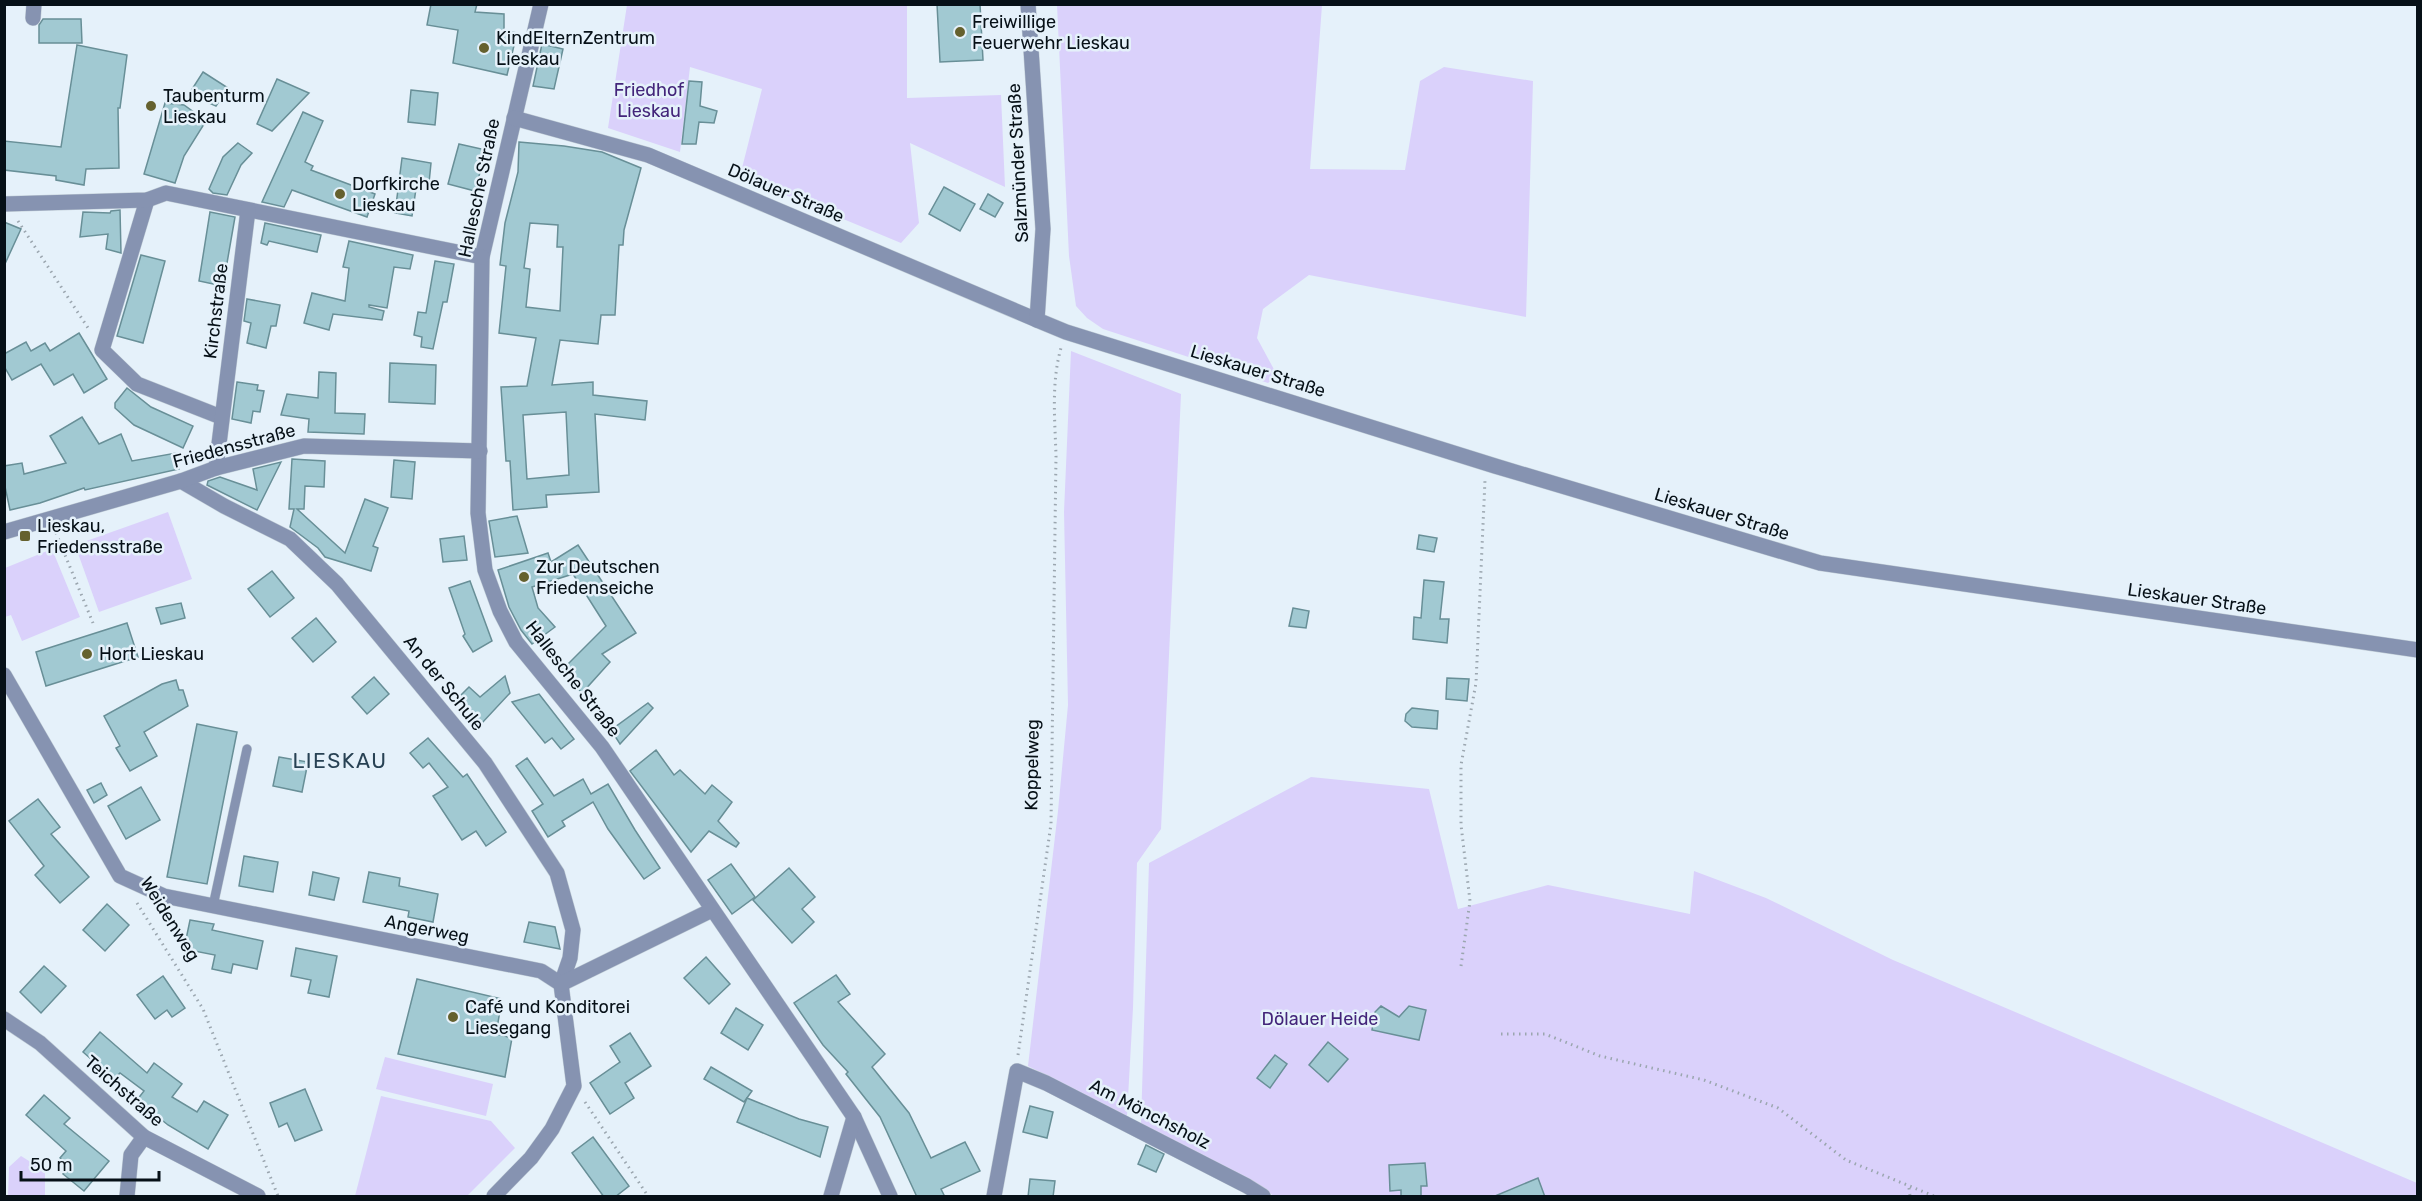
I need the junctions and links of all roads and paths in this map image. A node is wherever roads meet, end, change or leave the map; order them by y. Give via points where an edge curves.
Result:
1 (541, 4) edge
2 (1028, 4) edge
3 (514, 118) junction
4 (147, 200) junction
5 (6, 205) edge
6 (248, 210) junction
7 (482, 257) junction
8 (1037, 320) junction
9 (1066, 332) junction
10 (102, 350) junction
11 (221, 417) junction
12 (480, 450) junction
13 (1486, 464) junction
14 (216, 468) junction
15 (181, 481) junction
16 (49, 519) junction
17 (4, 532) edge
18 (93, 623) dead end
19 (2418, 650) edge
20 (4, 675) edge
21 (247, 749) dead end
22 (120, 876) junction
23 (213, 906) junction
24 (712, 910) junction
25 (1461, 966) dead end
26 (561, 984) junction
27 (4, 1019) edge
28 (1501, 1034) dead end
29 (1017, 1071) junction
30 (574, 1086) junction
31 (854, 1117) junction
32 (144, 1137) junction
33 (1909, 1188) junction
34 (127, 1197) edge
35 (258, 1197) edge
36 (278, 1197) edge
37 (494, 1197) edge
38 (648, 1197) edge
39 (831, 1197) edge
40 (890, 1197) edge
41 (994, 1197) edge
42 (1263, 1197) edge
43 (1910, 1197) edge
44 (1934, 1197) edge

1 - 3 street, Hallesche Straße
2 - 8 street, Salzmünder Straße via 1043,229
3 - 7 street, Hallesche Straße
3 - 8 street, Dölauer Straße via 648,155
4 - 5 street
4 - 6 street via 166,193
4 - 10 street
5 - 10 path
6 - 7 street
6 - 11 street, Kirchstraße
7 - 12 street, Hallesche Straße
8 - 9 street, Lieskauer Straße
9 - 13 street, Lieskauer Straße
9 - 29 path, Koppelweg via 1054,395 1051,824
10 - 11 street, Friedensstraße via 137,384
11 - 14 street, Kirchstraße
12 - 14 street, Friedensstraße via 304,446
12 - 24 street, Hallesche Straße via 478,513 485,570 500,611 516,642 602,747
13 - 19 street, Lieskauer Straße via 1820,564
13 - 25 path via 1476,683 1461,765 1461,825 1470,901
14 - 15 street, Friedensstraße
15 - 16 street, Friedensstraße
15 - 26 street, An der Schule via 290,539 337,584 484,763 557,873 573,930
16 - 17 street, Friedensstraße
16 - 18 path
20 - 22 street, Weidenweg
21 - 23 lane
22 - 23 street, Angerweg via 164,896
22 - 36 path, Weidenweg via 204,1009
23 - 26 street, Angerweg via 541,971
24 - 26 street
24 - 31 street, Hallesche Straße
26 - 30 street
27 - 32 street, Teichstraße via 40,1043
28 - 33 path via 1545,1034 1600,1056 1704,1080 1778,1108 1846,1160
29 - 41 street
29 - 42 street, Am Mönchsholz
30 - 37 street via 537,1151
30 - 38 path
31 - 39 street
31 - 40 street, Hallesche Straße
32 - 34 street via 131,1155
32 - 35 street, Teichstraße
33 - 43 path
33 - 44 path

